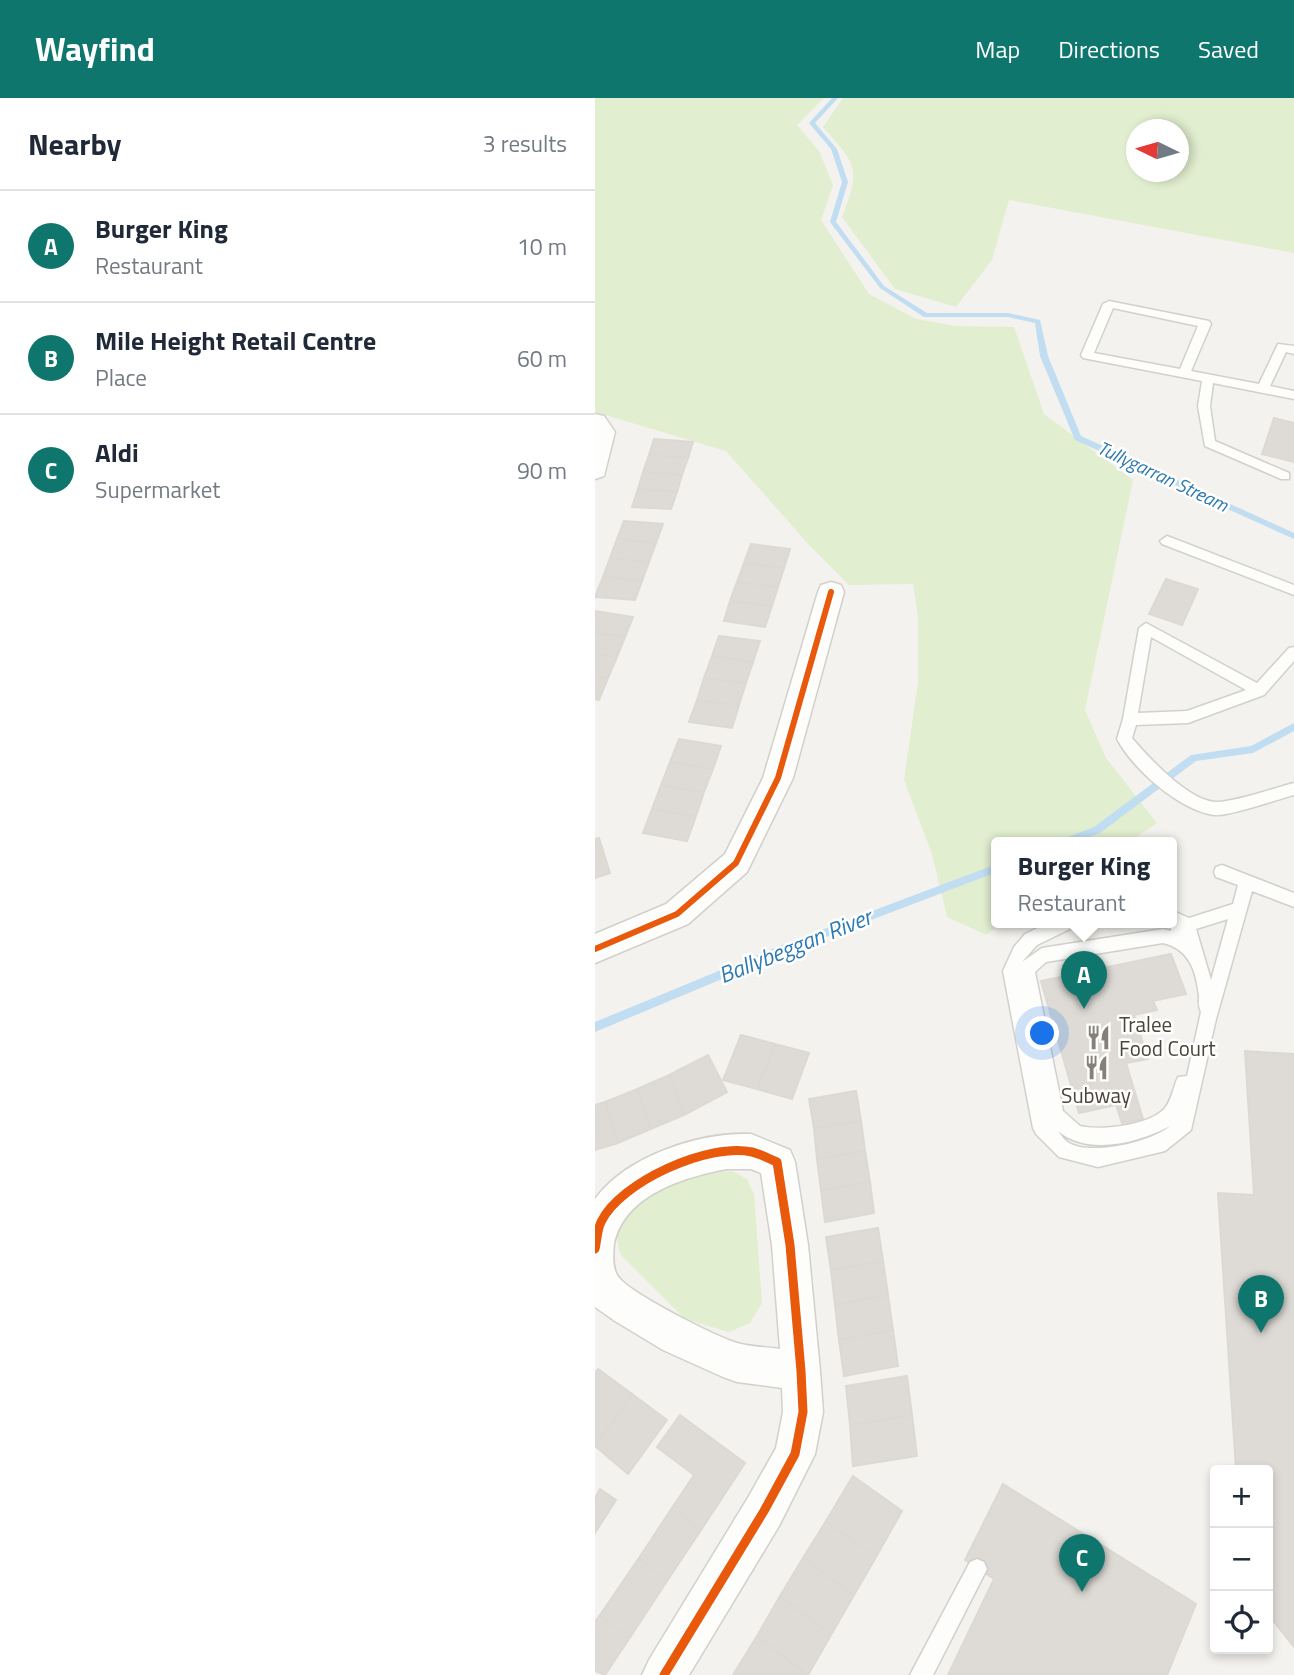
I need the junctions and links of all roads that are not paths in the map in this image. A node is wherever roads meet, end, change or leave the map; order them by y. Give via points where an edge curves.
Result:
1 (1294, 350) edge
2 (1184, 374) junction
3 (1208, 379) junction
4 (1262, 390) junction
5 (1294, 396) edge
6 (595, 422) edge
7 (595, 470) edge
8 (1285, 476) dead end
9 (1167, 541) dead end
10 (1294, 590) edge
11 (831, 592) dead end
12 (1294, 652) edge
13 (1258, 691) junction
14 (1131, 719) junction
15 (1294, 789) edge
16 (1222, 872) dead end
17 (1247, 883) junction
18 (1294, 900) edge
19 (1238, 909) junction
20 (1179, 920) edge
21 (1055, 928) edge
22 (1171, 928) edge
23 (1163, 936) junction
24 (595, 949) edge
25 (1194, 950) junction
26 (1208, 1019) junction
27 (595, 1249) edge
28 (595, 1260) edge
29 (801, 1371) junction
30 (977, 1569) dead end
31 (664, 1675) edge
32 (921, 1675) edge

1 - 4 lane via 1282,347
2 - 2 lane via 1087,355 1109,304 1205,324
2 - 3 lane
3 - 4 lane
3 - 8 lane via 1204,406 1209,443
4 - 5 lane
6 - 7 street via 603,432
9 - 10 lane
11 - 24 street via 778,778 736,863 677,914
12 - 13 lane
13 - 14 lane via 1188,717
13 - 14 lane via 1146,628
14 - 15 lane via 1124,739 1152,772 1186,797 1216,809
16 - 17 lane
17 - 18 lane
17 - 19 lane
19 - 20 lane
19 - 26 lane
20 - 25 lane
21 - 26 lane via 1016,952 1011,971 1042,1128 1065,1151 1098,1158 1165,1142 1185,1124
22 - 23 lane
23 - 25 lane via 1181,940
23 - 26 lane via 1042,955 1026,969 1055,1114 1063,1127 1086,1137 1139,1130 1167,1119 1180,1098 1195,1034
25 - 26 lane via 1207,994
27 - 29 street via 601,1223 626,1191 657,1170 749,1150 777,1163 790,1244
28 - 29 street via 600,1287 677,1336 737,1363
29 - 31 street via 803,1412 795,1454
30 - 32 lane

